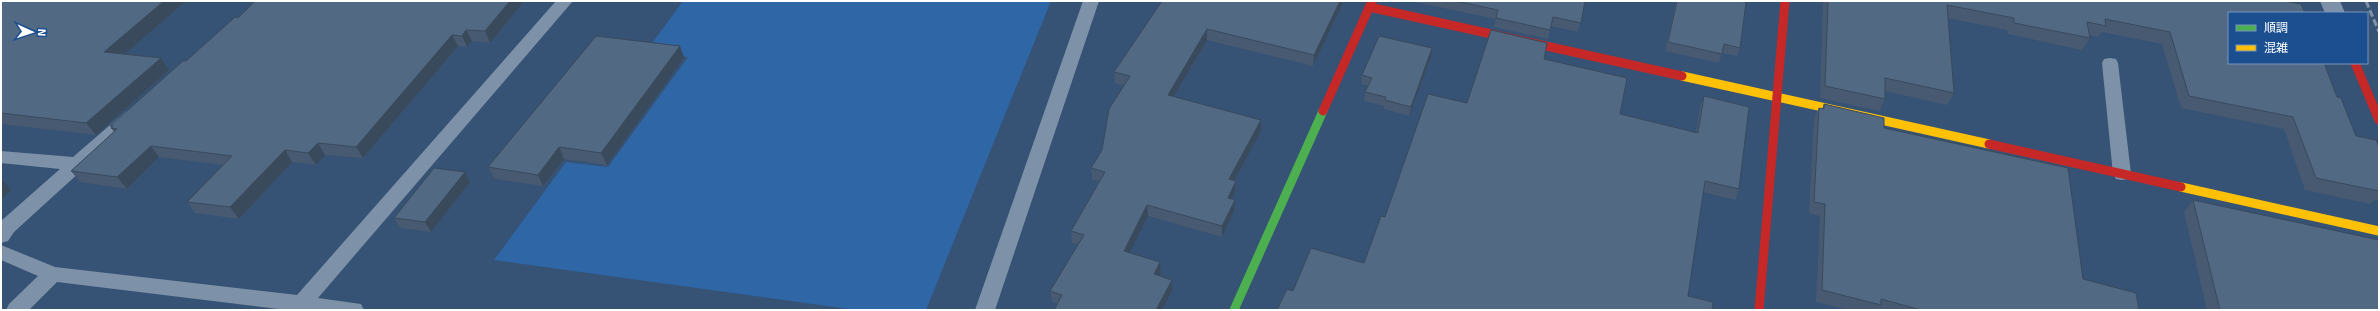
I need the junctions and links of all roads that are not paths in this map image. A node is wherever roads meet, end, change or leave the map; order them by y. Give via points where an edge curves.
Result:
1 (565, 1) edge
2 (1091, 1) edge
3 (1785, 1) edge
4 (2330, 1) edge
5 (1370, 4) edge
6 (2334, 12) edge
7 (2110, 63) dead end
8 (2355, 64) edge
9 (1777, 98) junction
10 (141, 106) edge
11 (2379, 120) edge
12 (1, 157) edge
13 (77, 164) junction
14 (2122, 174) junction
15 (2379, 231) edge
16 (1, 236) edge
17 (1, 252) edge
18 (53, 274) junction
19 (298, 307) edge
20 (16, 310) edge
21 (354, 310) edge
22 (985, 310) edge
23 (1234, 310) edge
24 (1759, 310) edge

1 - 19 lane
2 - 22 lane
3 - 9 street
4 - 6 street
5 - 9 street
5 - 23 street
7 - 14 lane
8 - 11 street
9 - 14 street
9 - 24 street
10 - 13 lane
12 - 13 lane
13 - 16 lane via 7,227
14 - 15 street
17 - 18 lane
18 - 19 lane
18 - 20 lane
19 - 21 lane

